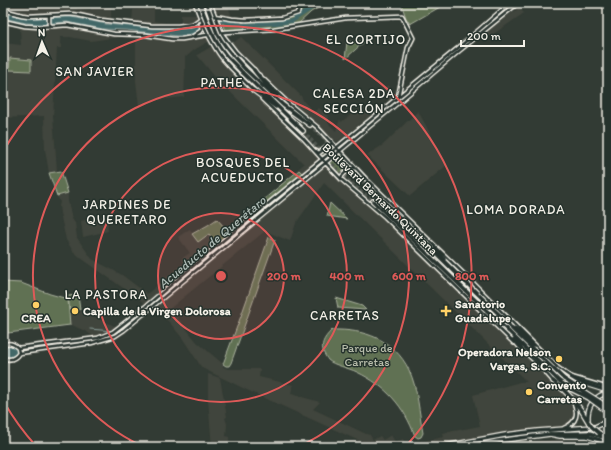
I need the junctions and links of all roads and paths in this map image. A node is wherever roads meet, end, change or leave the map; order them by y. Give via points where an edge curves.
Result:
1 (208, 3) edge
2 (300, 3) edge
3 (510, 3) edge
4 (518, 3) edge
5 (197, 4) edge
6 (3, 10) edge
7 (214, 16) junction
8 (49, 17) junction
9 (3, 20) edge
10 (199, 20) junction
11 (50, 25) junction
12 (222, 33) junction
13 (208, 35) junction
14 (190, 38) junction
15 (228, 42) junction
16 (218, 50) junction
17 (244, 70) junction
18 (254, 70) junction
19 (434, 70) junction
20 (253, 90) junction
21 (398, 97) junction
22 (400, 101) junction
23 (283, 105) junction
24 (283, 111) junction
25 (369, 120) junction
26 (373, 124) junction
27 (310, 125) tunnel mouth
28 (303, 131) tunnel mouth
29 (303, 138) junction
30 (329, 139) junction
31 (337, 147) junction
32 (340, 151) junction
33 (322, 159) junction
34 (325, 163) junction
35 (355, 168) junction
36 (342, 180) junction
37 (294, 182) junction
38 (298, 186) junction
39 (380, 198) tunnel mouth
40 (373, 201) tunnel mouth
41 (268, 203) junction
42 (272, 208) junction
43 (389, 221) junction
44 (436, 248) junction
45 (427, 254) junction
46 (456, 274) junction
47 (146, 306) junction
48 (152, 308) junction
49 (497, 320) junction
50 (506, 321) junction
51 (510, 330) junction
52 (3, 344) edge
53 (534, 344) junction
54 (18, 348) junction
55 (524, 352) junction
56 (19, 353) junction
57 (3, 358) edge
58 (571, 377) joint
59 (553, 381) junction
60 (608, 390) edge
61 (608, 406) edge
62 (608, 412) edge
63 (589, 421) junction
64 (608, 421) edge
65 (556, 430) junction
66 (550, 434) junction
67 (607, 438) edge
68 (608, 445) edge
69 (440, 447) edge
70 (470, 447) edge

1 - 5 main road via 209,9 202,12
1 - 7 main road, Boulevard Bernardo Quintana
1 - 17 main road, bridge via 216,31
2 - 7 main road via 298,13 282,18 244,20
3 - 19 main road
4 - 19 main road
5 - 10 main road, Boulevard Bernardo Quintana
5 - 17 main road, bridge via 215,40 225,54
6 - 8 main road via 22,15
7 - 10 main road
7 - 12 main road, Boulevard Bernardo Quintana
8 - 10 main road via 74,15 152,26 184,26
8 - 11 main road
9 - 11 main road via 25,26
10 - 13 main road, Boulevard Bernardo Quintana
10 - 14 main road via 202,30
11 - 14 main road via 67,25 114,34
12 - 13 main road
12 - 15 main road, Boulevard Bernardo Quintana
12 - 21 main road via 281,28 346,18 402,16 413,38 408,48
13 - 14 main road
13 - 16 main road, Boulevard Bernardo Quintana
15 - 16 main road via 222,38 218,39
15 - 18 main road, Boulevard Bernardo Quintana
16 - 20 main road, Boulevard Bernardo Quintana via 224,60
17 - 23 main road
17 - 24 main road
18 - 23 main road
18 - 30 main road, Boulevard Bernardo Quintana
19 - 21 main road
19 - 22 main road
20 - 24 main road
20 - 29 main road, Boulevard Bernardo Quintana
21 - 22 main road
21 - 25 main road
22 - 26 main road
23 - 27 main road
24 - 28 main road
25 - 26 main road
25 - 31 main road
26 - 32 main road
29 - 30 main road via 319,153 331,144
29 - 33 main road, Boulevard Bernardo Quintana
30 - 31 main road, Boulevard Bernardo Quintana
31 - 32 main road, Boulevard Bernardo Quintana
31 - 33 main road
32 - 34 main road
32 - 35 main road, Boulevard Bernardo Quintana
33 - 34 main road, Boulevard Bernardo Quintana
33 - 37 main road
34 - 36 main road, Boulevard Bernardo Quintana
34 - 38 main road
35 - 36 main road via 347,171
35 - 44 main road, Boulevard Bernardo Quintana
36 - 43 main road, Boulevard Bernardo Quintana
37 - 38 main road via 297,182
37 - 41 main road
38 - 42 main road
39 - 46 main road, Boulevard Bernardo Quintana
40 - 45 main road, Boulevard Bernardo Quintana
41 - 42 main road
41 - 47 main road
42 - 48 main road
43 - 45 main road
43 - 55 main road, Boulevard Bernardo Quintana
44 - 46 main road
44 - 53 main road, Boulevard Bernardo Quintana
45 - 49 main road, Boulevard Bernardo Quintana
46 - 50 main road, Boulevard Bernardo Quintana
47 - 48 main road
47 - 54 main road via 113,332 98,338
48 - 56 main road via 115,336 91,343
49 - 51 main road, Boulevard Bernardo Quintana
49 - 55 main road
50 - 51 main road, Boulevard Bernardo Quintana
50 - 53 main road
51 - 61 main road, Boulevard Bernardo Quintana, bridge via 559,376
51 - 62 main road, Boulevard Bernardo Quintana, bridge via 558,381
52 - 54 main road via 11,343
53 - 58 main road, Boulevard Bernardo Quintana
54 - 56 main road
55 - 59 main road, Boulevard Bernardo Quintana
56 - 57 main road via 15,358
58 - 60 main road via 579,382
59 - 63 main road via 571,396
59 - 65 main road, Boulevard Bernardo Quintana via 574,402 576,409 572,424
60 - 63 main road via 591,403
63 - 67 main road, bridge
64 - 65 main road via 595,426
65 - 69 main road via 505,435
66 - 67 main road via 589,433
66 - 68 main road via 587,436
66 - 70 main road

